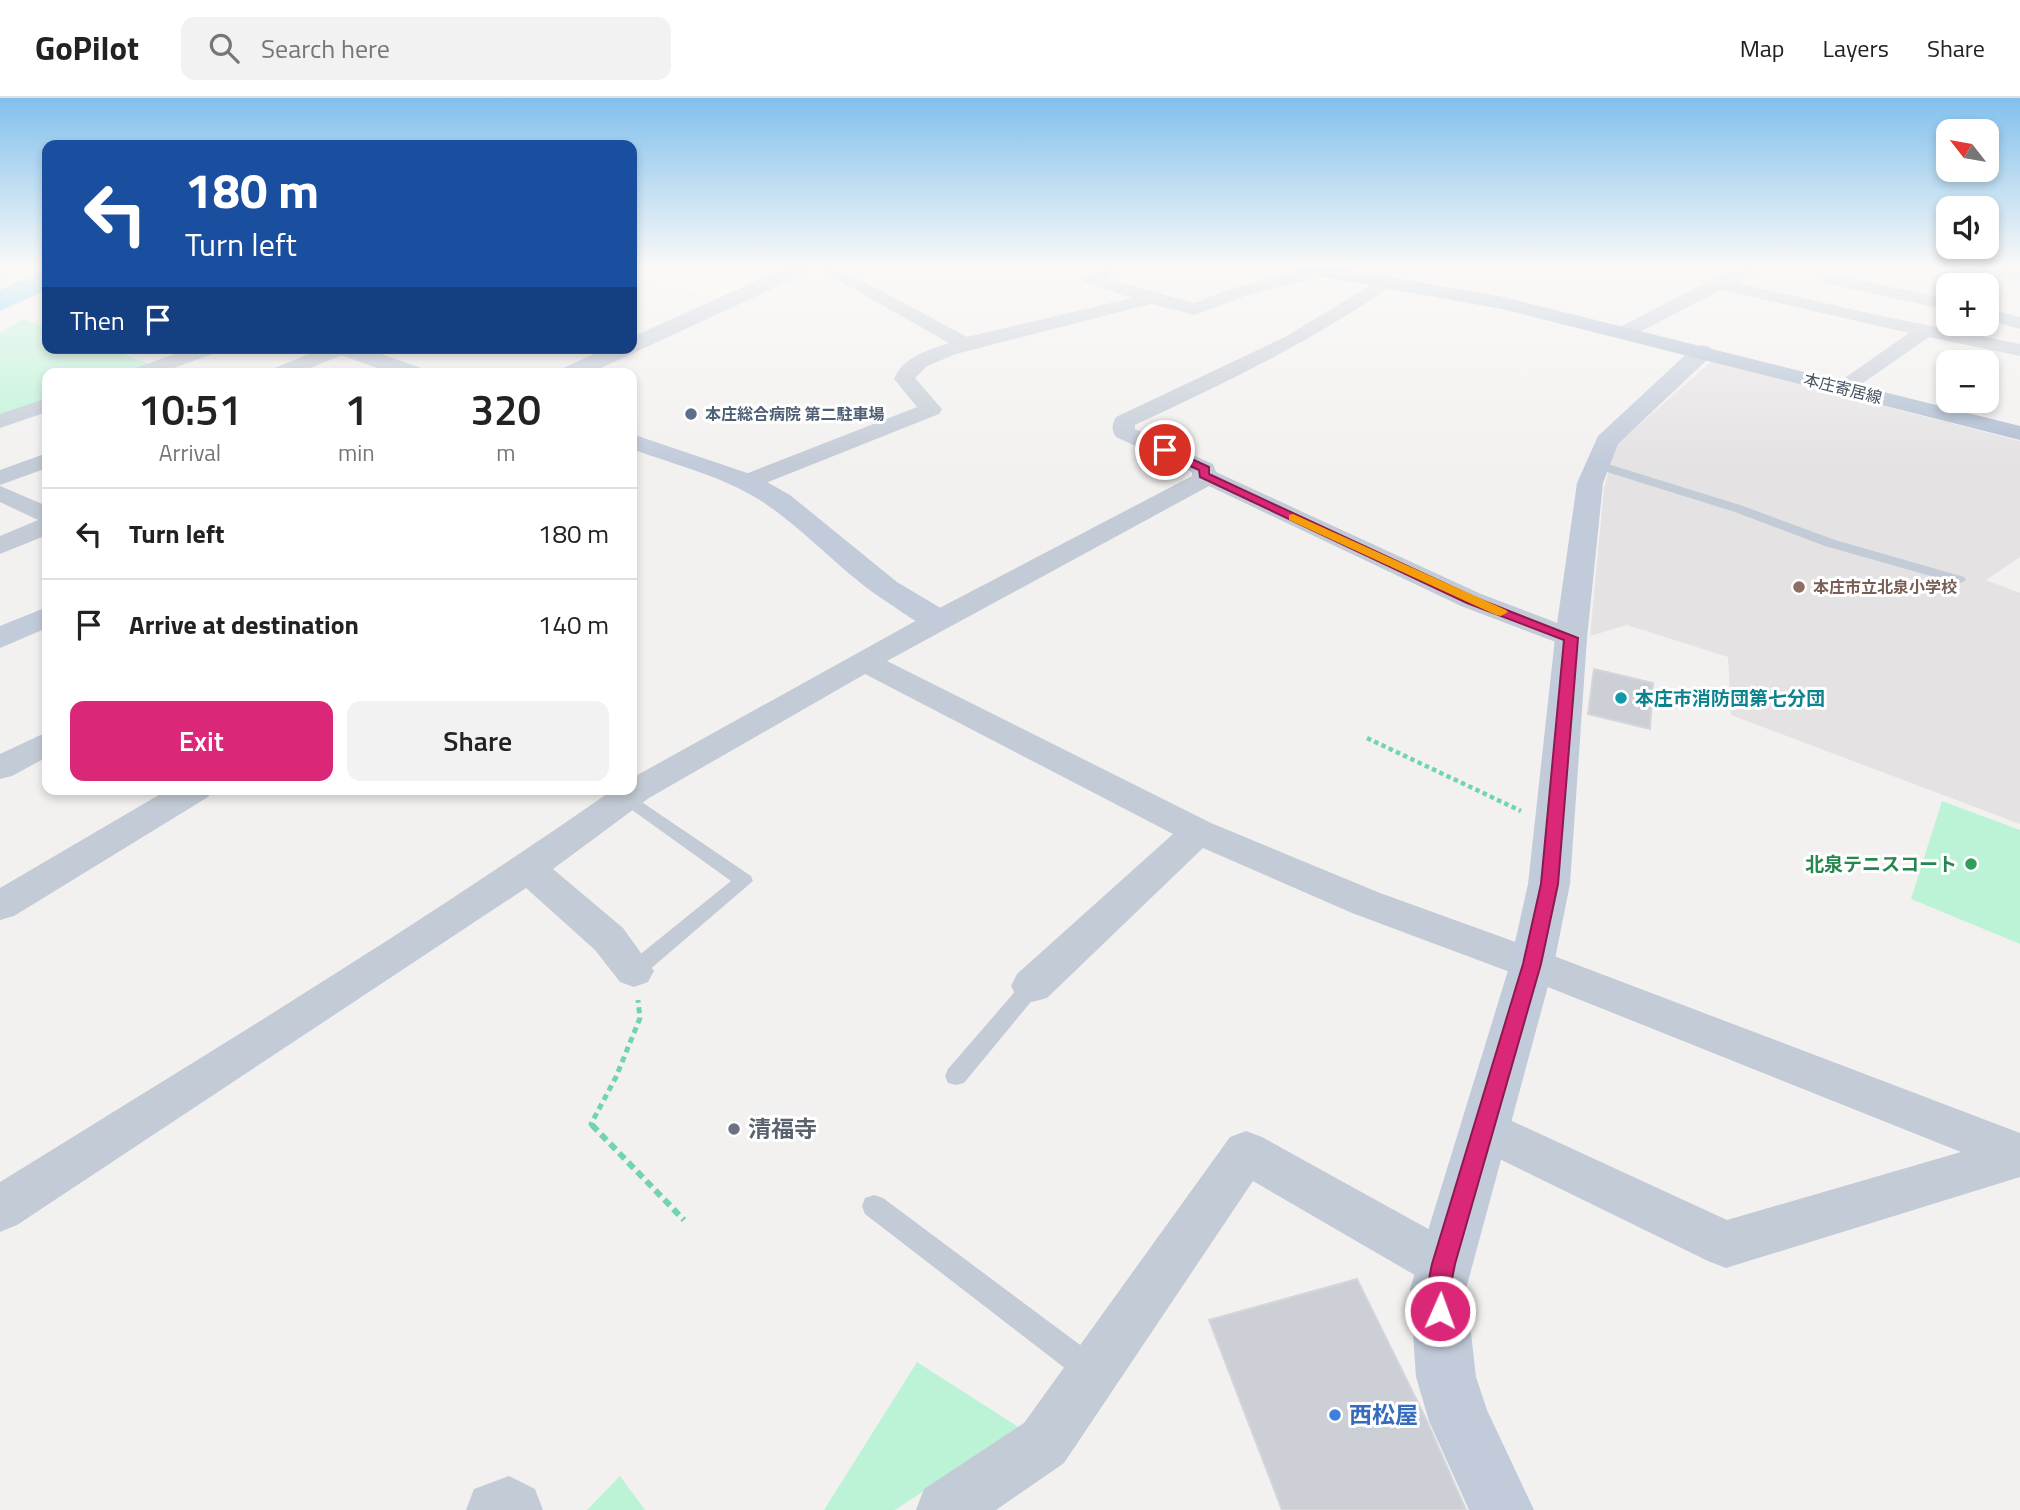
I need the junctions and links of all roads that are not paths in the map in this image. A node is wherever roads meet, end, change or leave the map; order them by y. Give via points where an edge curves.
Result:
1 (661, 332) edge
2 (943, 332) edge
3 (1010, 332) edge
4 (1308, 332) edge
5 (1625, 332) edge
6 (1924, 332) edge
7 (1929, 332) edge
8 (637, 343) edge
9 (965, 344) junction
10 (2020, 350) edge
11 (1702, 352) junction
12 (194, 354) edge
13 (328, 354) edge
14 (360, 354) edge
15 (612, 354) edge
16 (154, 368) edge
17 (292, 368) edge
18 (398, 368) edge
19 (582, 368) edge
20 (1843, 388) junction
21 (42, 407) edge
22 (0, 421) edge
23 (2020, 433) edge
24 (637, 443) edge
25 (42, 462) edge
26 (1598, 465) junction
27 (1204, 475) junction
28 (0, 478) edge
29 (747, 482) junction
30 (0, 493) edge
31 (42, 513) edge
32 (42, 528) edge
33 (0, 546) edge
34 (1959, 580) dead end
35 (42, 618) edge
36 (938, 620) junction
37 (0, 638) edge
38 (1571, 638) junction
39 (867, 663) junction
40 (42, 746) edge
41 (0, 768) edge
42 (637, 792) edge
43 (186, 795) edge
44 (632, 795) edge
45 (627, 798) junction
46 (1198, 832) junction
47 (528, 868) junction
48 (0, 906) edge
49 (1532, 964) junction
50 (634, 971) joint
51 (1032, 986) joint
52 (956, 1076) dead end
53 (1485, 1130) junction
54 (2020, 1155) edge
55 (874, 1206) dead end
56 (0, 1209) edge
57 (1443, 1264) junction
58 (1093, 1373) junction
59 (495, 1510) edge
60 (514, 1510) edge
61 (945, 1510) edge
62 (1502, 1510) edge

1 - 8 street
2 - 9 street
3 - 9 street
4 - 27 street via 1124,422 1124,432 1205,469
5 - 11 main road, 本庄寄居線
6 - 20 street
7 - 10 street
9 - 29 street via 904,373 904,379 932,410
11 - 20 main road, 本庄寄居線
11 - 26 street via 1607,441
12 - 16 street
13 - 17 street
14 - 18 street
15 - 19 street
20 - 23 main road, 本庄寄居線
21 - 22 street
24 - 29 street
25 - 28 street
26 - 34 lane via 1830,543
26 - 38 street via 1590,483
27 - 36 street via 1203,480
27 - 38 street via 1471,600
29 - 36 street via 780,501 887,588
30 - 31 street
32 - 33 street
35 - 37 street
36 - 39 street
38 - 49 street via 1549,884
39 - 42 street
39 - 46 street
40 - 41 street
43 - 48 street
44 - 45 street
45 - 47 street
45 - 50 lane via 744,881
46 - 49 street via 1366,903
46 - 51 street
47 - 50 street via 609,939
47 - 56 street
49 - 53 street
49 - 54 street
51 - 52 lane
53 - 54 street via 1726,1244
53 - 57 street
55 - 58 lane
57 - 58 street via 1246,1152
57 - 62 street via 1438,1289 1446,1377 1460,1422
58 - 61 street via 1044,1443
59 - 60 street via 509,1505

